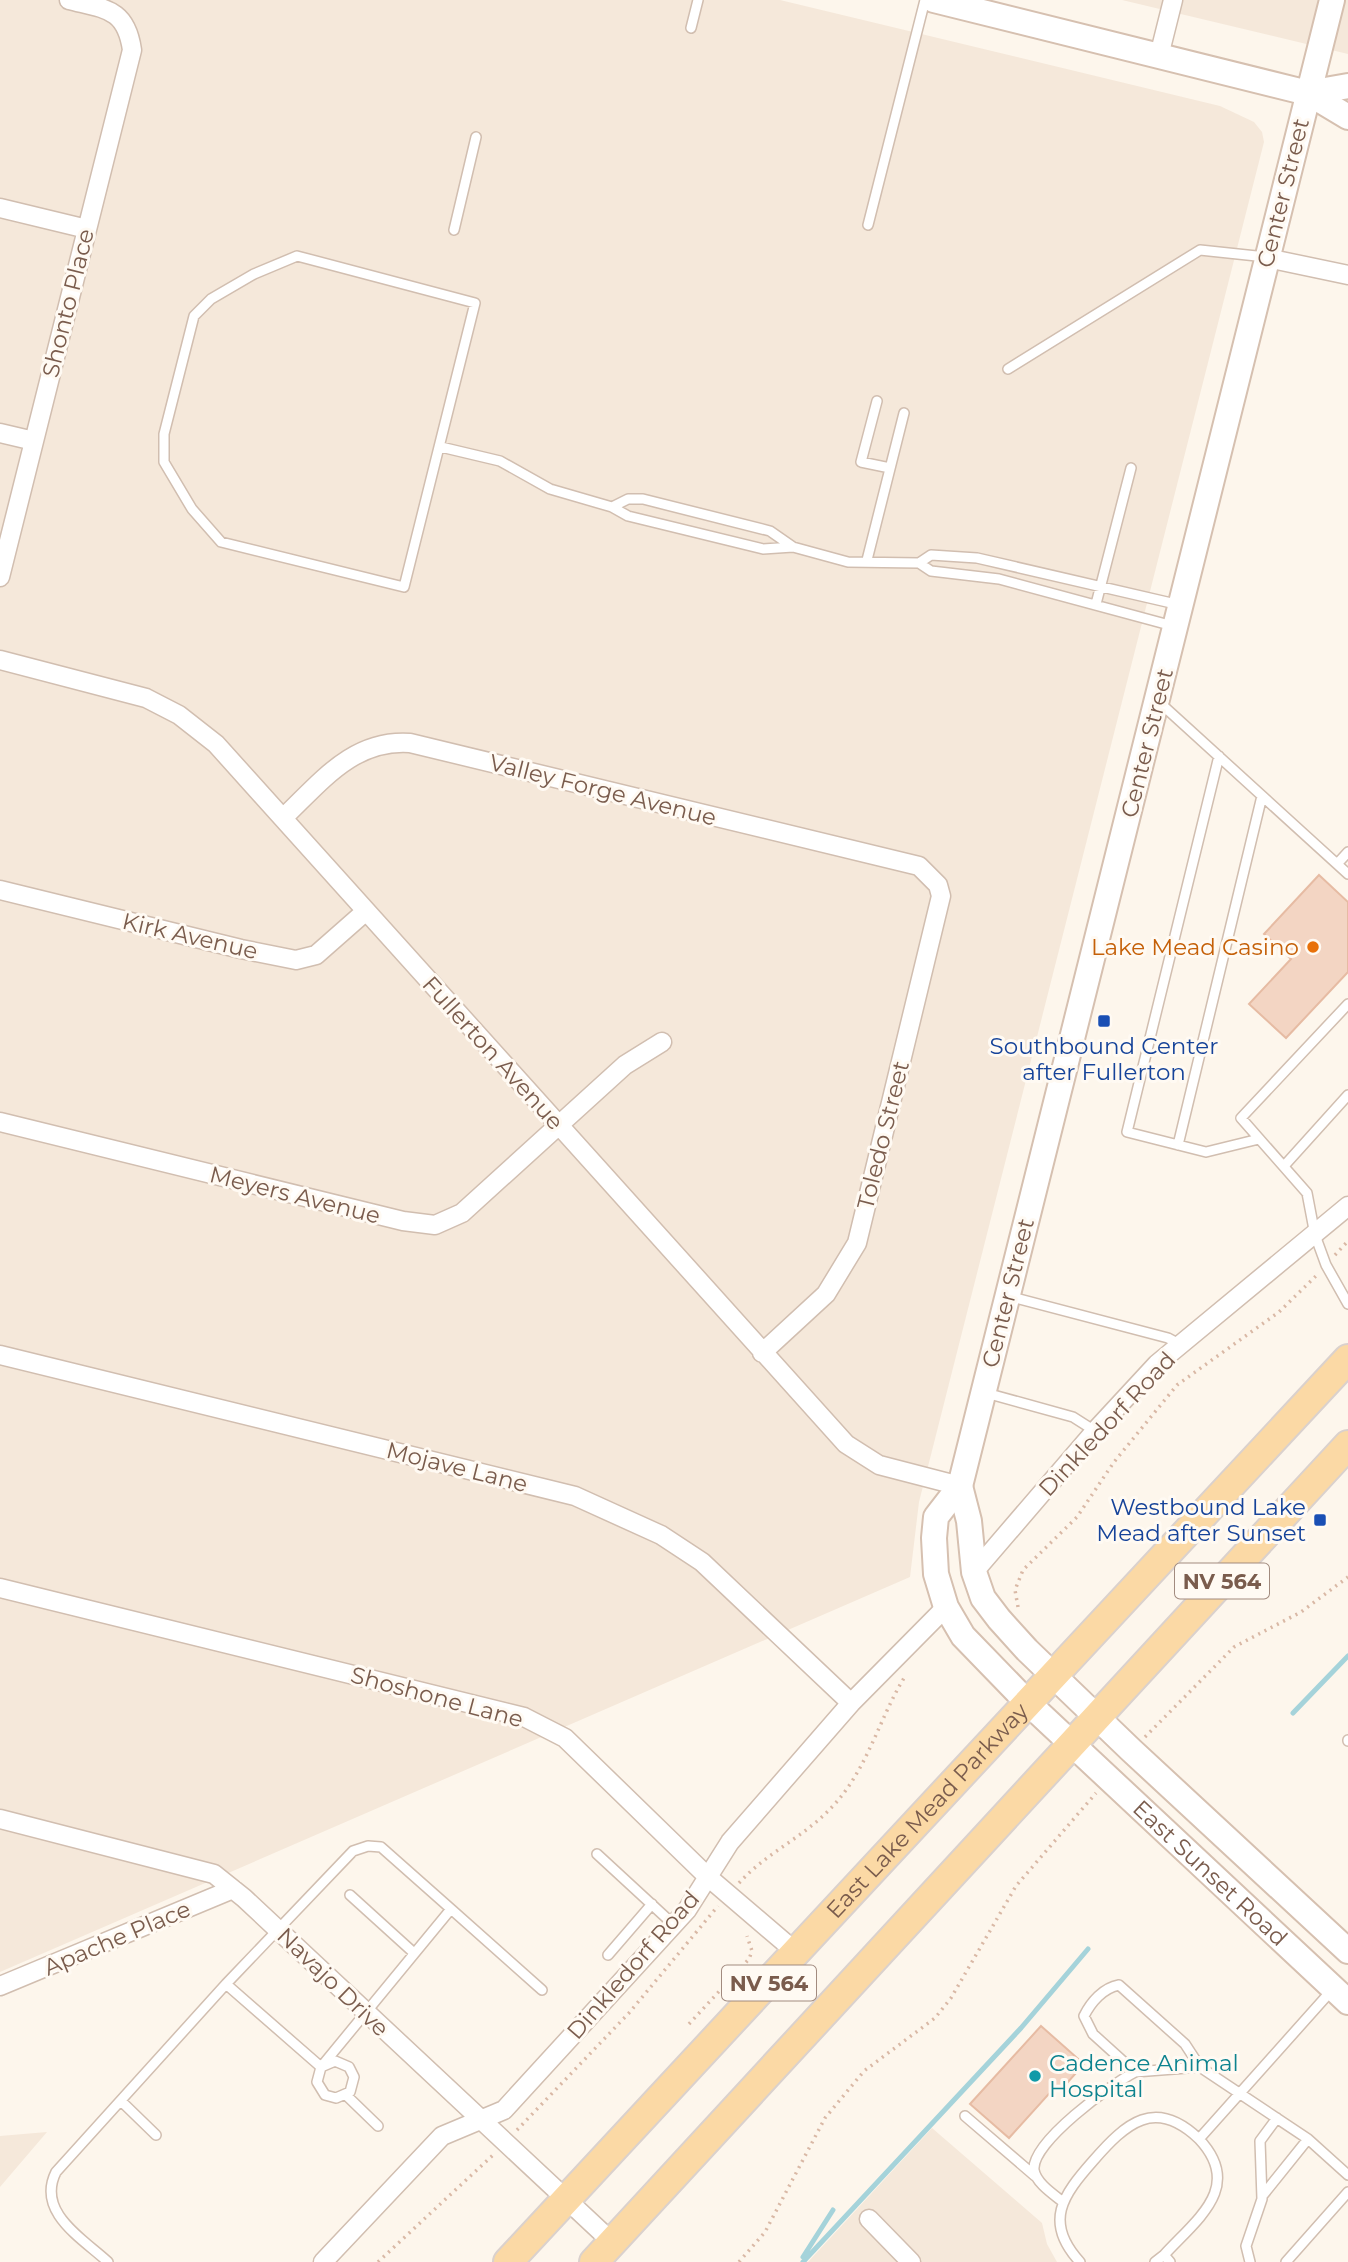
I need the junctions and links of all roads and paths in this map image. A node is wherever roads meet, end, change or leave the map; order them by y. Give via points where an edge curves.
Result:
1 (69, 0) edge
2 (698, 0) edge
3 (1173, 0) edge
4 (1332, 0) edge
5 (939, 1) edge
6 (691, 28) dead end
7 (1159, 56) junction
8 (1348, 86) edge
9 (1308, 93) junction
10 (1348, 117) edge
11 (476, 137) dead end
12 (0, 208) edge
13 (868, 225) dead end
14 (87, 229) junction
15 (454, 230) dead end
16 (1267, 258) junction
17 (1348, 275) edge
18 (1008, 369) dead end
19 (877, 401) dead end
20 (904, 412) dead end
21 (0, 432) edge
22 (34, 441) junction
23 (441, 447) junction
24 (890, 468) junction
25 (1131, 468) dead end
26 (612, 506) junction
27 (697, 513) junction
28 (693, 532) junction
29 (793, 547) junction
30 (867, 560) junction
31 (919, 563) junction
32 (1029, 570) junction
33 (0, 577) edge
34 (1025, 586) junction
35 (1100, 588) junction
36 (1096, 604) junction
37 (1179, 616) junction
38 (0, 660) edge
39 (1158, 701) junction
40 (1219, 756) junction
41 (1262, 796) junction
42 (283, 818) junction
43 (1348, 852) edge
44 (1337, 864) junction
45 (1348, 874) edge
46 (938, 885) joint
47 (0, 890) edge
48 (366, 911) junction
49 (1348, 1004) edge
50 (662, 1042) dead end
51 (1348, 1095) edge
52 (0, 1122) edge
53 (558, 1125) junction
54 (1259, 1139) junction
55 (1178, 1145) junction
56 (1284, 1166) junction
57 (1348, 1206) edge
58 (1315, 1235) junction
59 (1348, 1241) edge
60 (1326, 1265) junction
61 (1007, 1296) junction
62 (1348, 1304) edge
63 (1181, 1345) junction
64 (762, 1353) junction
65 (0, 1355) edge
66 (1348, 1359) edge
67 (983, 1392) junction
68 (1095, 1431) junction
69 (1348, 1445) edge
70 (960, 1486) junction
71 (975, 1572) junction
72 (1348, 1577) edge
73 (0, 1588) edge
74 (946, 1606) junction
75 (1021, 1612) dead end
76 (910, 1669) dead end
77 (1051, 1674) junction
78 (1026, 1701) junction
79 (851, 1703) junction
80 (1097, 1717) junction
81 (1072, 1744) junction
82 (1132, 1750) junction
83 (1108, 1777) junction
84 (0, 1819) edge
85 (597, 1854) dead end
86 (708, 1877) junction
87 (233, 1889) junction
88 (730, 1893) junction
89 (350, 1895) dead end
90 (652, 1904) junction
91 (451, 1909) junction
92 (714, 1910) junction
93 (706, 1912) dead end
94 (721, 1912) dead end
95 (674, 1925) junction
96 (740, 1928) dead end
97 (278, 1929) junction
98 (1348, 1951) edge
99 (414, 1953) junction
100 (797, 1953) junction
101 (608, 1955) dead end
102 (226, 1984) junction
103 (0, 1986) edge
104 (541, 1990) dead end
105 (1340, 1995) edge
106 (365, 2012) junction
107 (689, 2024) dead end
108 (321, 2067) junction
109 (1200, 2067) junction
110 (1135, 2073) junction
111 (346, 2095) junction
112 (1240, 2095) junction
113 (121, 2101) junction
114 (965, 2116) dead end
115 (1277, 2118) junction
116 (479, 2120) junction
117 (378, 2126) dead end
118 (156, 2135) dead end
119 (1199, 2138) junction
120 (1308, 2139) junction
121 (504, 2142) junction
122 (1348, 2175) edge
123 (1036, 2178) junction
124 (1348, 2192) edge
125 (1263, 2195) junction
126 (566, 2199) junction
127 (1063, 2202) junction
128 (869, 2219) dead end
129 (603, 2252) edge
130 (1167, 2259) edge
131 (108, 2262) edge
132 (323, 2262) edge
133 (378, 2262) edge
134 (508, 2262) edge
135 (739, 2262) edge
136 (911, 2262) edge
137 (1080, 2262) edge
138 (1155, 2262) edge
139 (1250, 2262) edge
140 (1286, 2262) edge

1 - 14 street, Shonto Place via 113,11 129,29 131,50
2 - 6 lane
3 - 7 street
4 - 9 street, Center Street
5 - 7 street
5 - 13 lane
7 - 9 street
8 - 9 street
9 - 10 street
9 - 16 street, Center Street
11 - 15 lane
12 - 14 street
14 - 22 street, Shonto Place
16 - 17 street
16 - 18 lane via 1200,250
16 - 37 street, Center Street
19 - 24 lane via 861,462
20 - 24 lane
21 - 22 street
22 - 33 street, Shonto Place
23 - 23 lane via 404,587 221,542 192,509 162,454 194,316 211,299 297,256 475,303
23 - 26 lane via 500,461 550,489
24 - 30 lane
25 - 35 lane
26 - 27 lane via 634,498
26 - 28 lane via 628,516
27 - 28 lane
27 - 29 lane via 770,531
28 - 29 lane via 763,549
29 - 30 lane via 849,562
30 - 31 lane
31 - 32 lane via 927,556 977,558
31 - 34 lane via 931,571 975,574
32 - 34 lane
32 - 35 lane
34 - 36 lane
35 - 36 lane
35 - 37 lane
36 - 37 lane
37 - 39 street, Center Street
38 - 42 street, Fullerton Avenue via 146,698 179,715 216,744
39 - 40 lane
39 - 61 street, Center Street
40 - 41 lane
40 - 55 lane via 1126,1132
41 - 44 lane
41 - 55 lane
42 - 46 street, Valley Forge Avenue via 342,762 385,741 410,743 919,866
42 - 48 street, Fullerton Avenue
43 - 44 lane
44 - 45 lane
46 - 64 street, Toledo Street via 941,896 857,1243 826,1294
47 - 48 street, Kirk Avenue via 296,960 316,955
48 - 53 street, Fullerton Avenue
49 - 54 lane via 1241,1118
50 - 53 street, Meyers Avenue via 625,1065
51 - 56 lane
52 - 53 street, Meyers Avenue via 402,1222 435,1225 462,1213
53 - 64 street, Fullerton Avenue
54 - 55 lane via 1206,1152
54 - 56 lane
56 - 58 lane via 1307,1192
57 - 58 street, Dinkledorf Road
58 - 60 lane
58 - 63 street, Dinkledorf Road
59 - 60 path
60 - 62 lane
60 - 75 path via 1279,1312 1177,1385 1146,1420 1077,1517 1023,1570 1015,1590
61 - 63 lane
61 - 67 street, Center Street
63 - 68 street, Dinkledorf Road via 1157,1364
64 - 70 street, Fullerton Avenue via 846,1444 879,1465
65 - 79 street, Mojave Lane via 575,1496 662,1535 702,1562
66 - 77 main road, East Lake Mead Parkway / NV 564
67 - 68 lane via 1073,1417
67 - 70 street, Center Street
68 - 71 street, Dinkledorf Road
69 - 80 main road, NV 564
70 - 71 street, Center Street
70 - 74 street, Center Street via 936,1517 936,1574
71 - 77 street, Center Street via 983,1598
72 - 82 path via 1301,1612 1234,1647
73 - 86 street, Shoshone Lane via 524,1717 565,1738
74 - 78 street, Center Street via 962,1636
74 - 79 street, Dinkledorf Road
76 - 88 path via 848,1788 818,1820 766,1858
77 - 78 main road, East Lake Mead Parkway / NV 564
77 - 80 street, Center Street
78 - 81 street, Center Street
78 - 100 main road, East Lake Mead Parkway / NV 564
79 - 86 street, Dinkledorf Road via 730,1842
80 - 81 main road, NV 564
80 - 82 street, East Sunset Road
81 - 83 street, East Sunset Road
81 - 129 main road, NV 564
82 - 98 street, East Sunset Road
83 - 105 street, East Sunset Road
83 - 135 path via 1016,1886 935,2018 864,2071 825,2118 765,2232
84 - 87 street, Navajo Drive via 182,1864 214,1874
85 - 90 lane
86 - 88 street, Shoshone Lane
86 - 95 street, Dinkledorf Road
87 - 97 street, Navajo Drive
87 - 103 street, Apache Place
88 - 92 path
88 - 100 street, Shoshone Lane
89 - 99 lane
90 - 95 lane
90 - 101 lane
91 - 97 lane via 381,1847 368,1846 353,1852
91 - 99 lane
91 - 104 lane
92 - 93 path
92 - 94 path
92 - 121 path via 629,2013
95 - 116 street, Dinkledorf Road via 504,2110
96 - 107 path via 751,1942 749,1959
97 - 102 lane
97 - 106 street, Navajo Drive
99 - 106 lane
100 - 126 main road, East Lake Mead Parkway / NV 564
102 - 108 lane
102 - 113 lane
105 - 112 lane
106 - 108 lane
106 - 116 street, Navajo Drive
108 - 111 lane via 317,2077 321,2092 336,2098
108 - 111 lane via 335,2061 349,2067 354,2082
109 - 110 lane
109 - 110 lane via 1185,2044 1119,1985 1095,2000 1084,2016 1093,2034
109 - 112 lane
110 - 123 lane via 1108,2086 1071,2118 1036,2156
111 - 117 lane
112 - 115 lane
112 - 119 lane
113 - 118 lane
113 - 131 lane via 56,2172 50,2190 57,2214
114 - 123 lane
115 - 120 lane
115 - 125 lane via 1260,2141
116 - 121 street, Navajo Drive
116 - 132 street, Dinkledorf Road via 442,2136
119 - 127 lane via 1171,2119 1141,2119 1115,2136
119 - 130 lane via 1217,2163 1216,2190 1211,2204
120 - 122 lane
120 - 125 lane
121 - 126 street, Navajo Drive
121 - 133 path
123 - 127 lane
124 - 140 lane
125 - 139 lane via 1247,2246
126 - 129 street, Navajo Drive
126 - 134 main road, East Lake Mead Parkway / NV 564
127 - 137 lane via 1063,2239
128 - 136 street
130 - 138 lane

